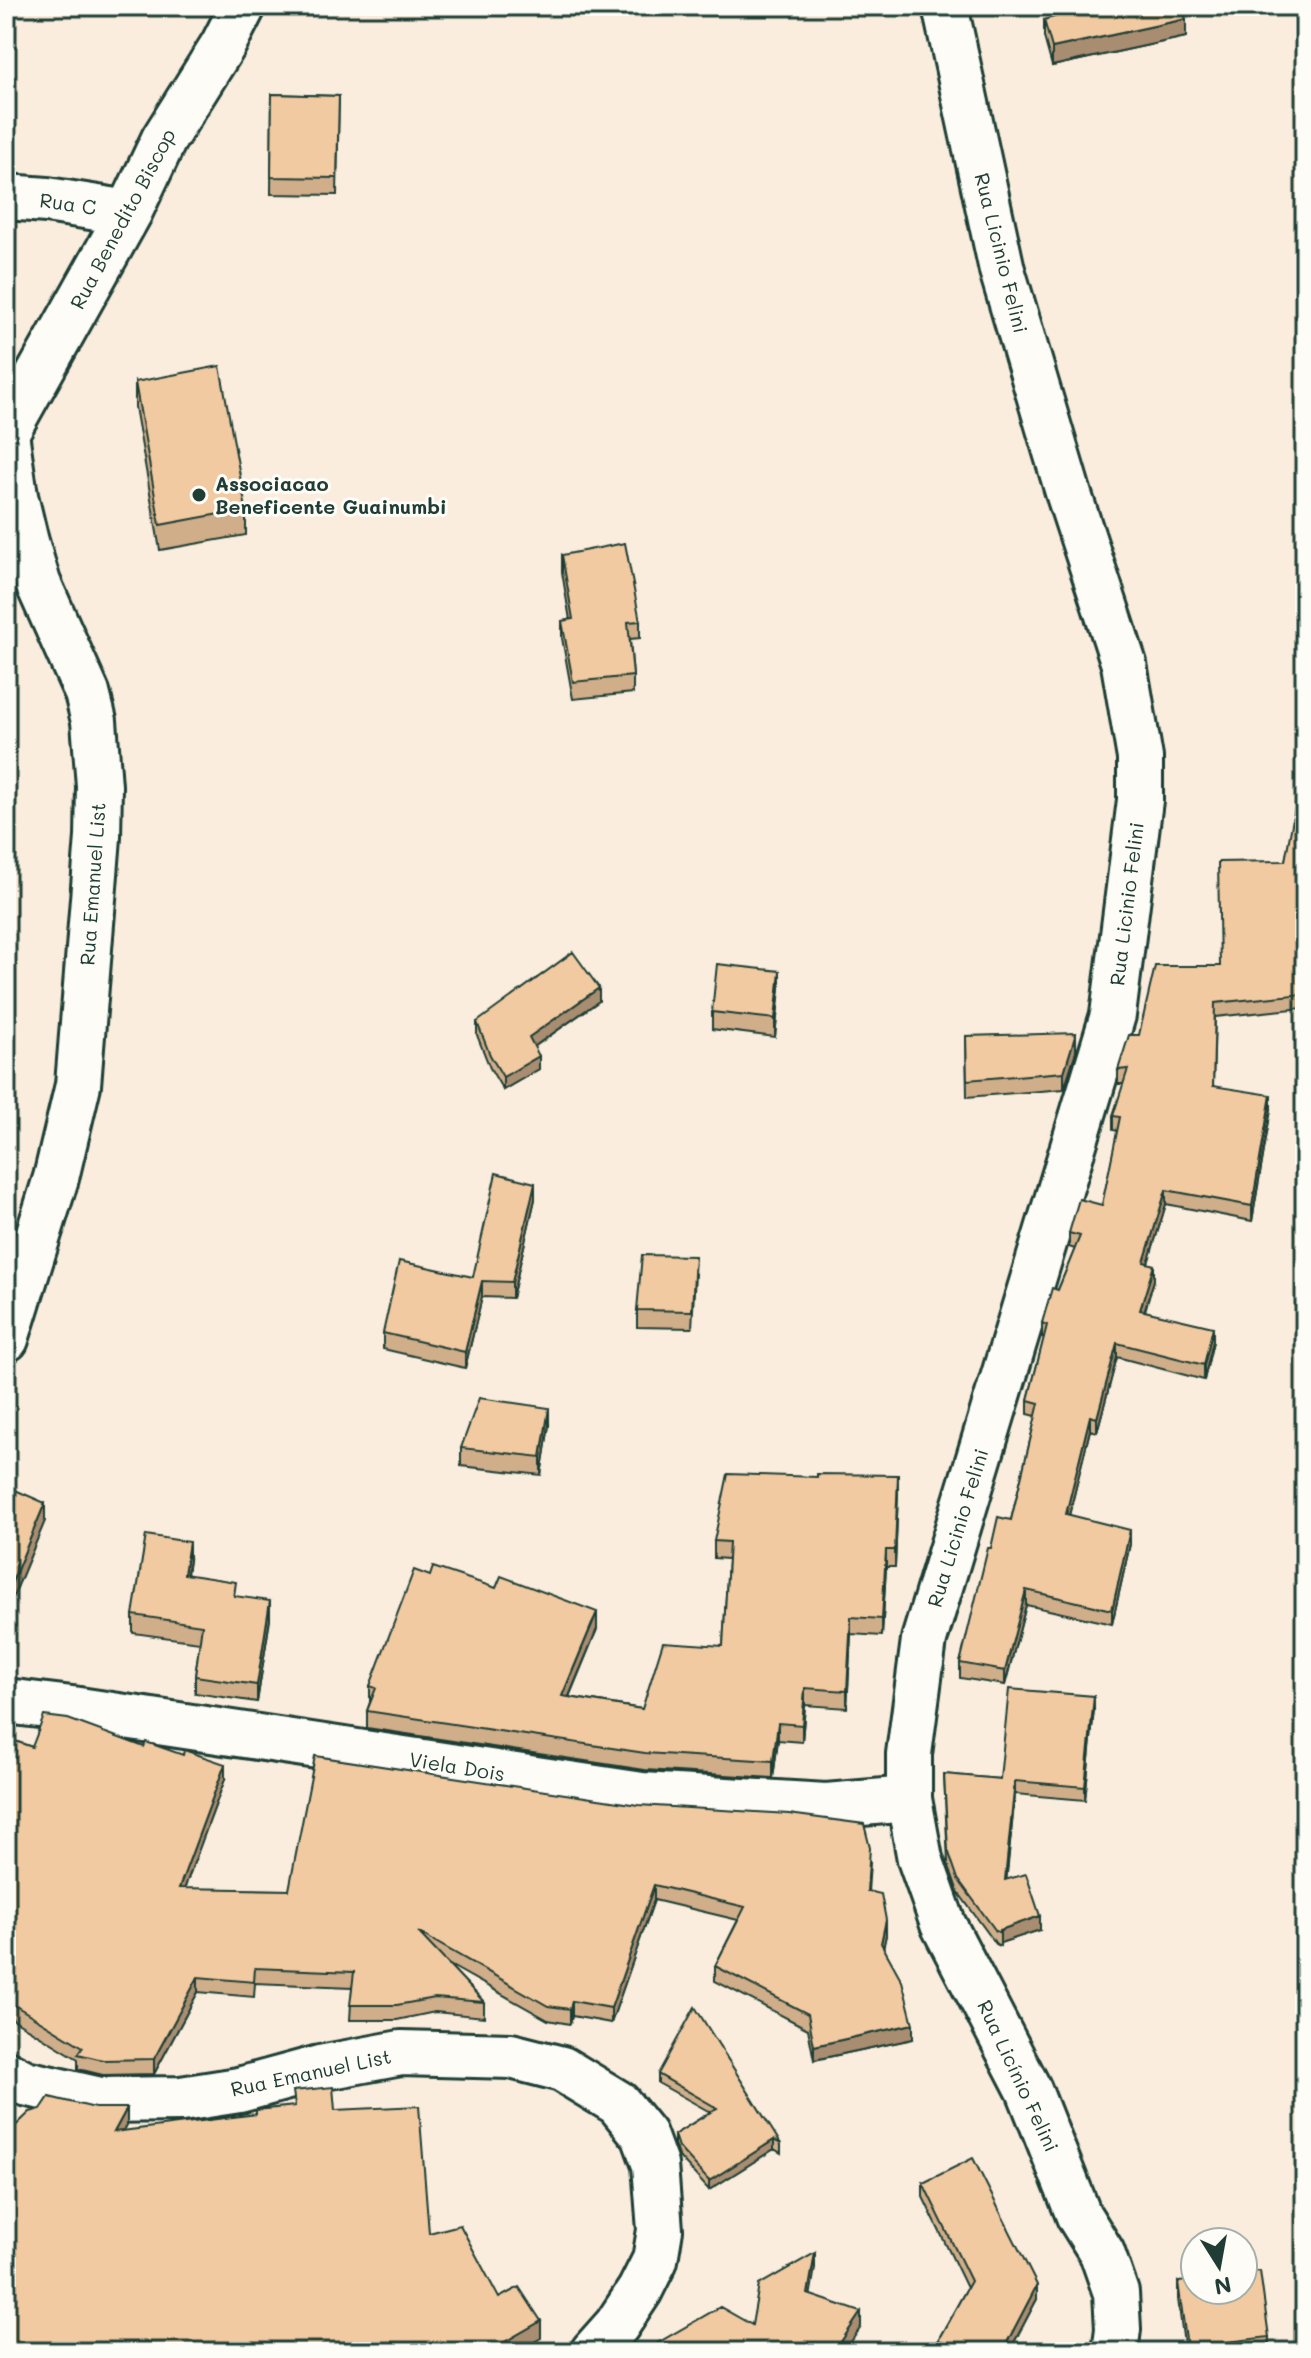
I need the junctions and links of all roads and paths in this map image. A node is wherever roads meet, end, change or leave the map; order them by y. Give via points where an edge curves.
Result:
1 (243, 6) edge
2 (945, 6) edge
3 (6, 197) edge
4 (129, 213) junction
5 (6, 433) edge
6 (6, 1339) edge
7 (6, 1701) edge
8 (909, 1799) junction
9 (6, 2073) edge
10 (593, 2352) edge
11 (1115, 2352) edge

1 - 4 street, Rua Benedito Biscop via 164,139
2 - 8 street, Rua Licinio Felini via 1002,270 1124,664 1140,758 1140,800 1113,1015 924,1640 909,1754
3 - 4 street, Rua C
4 - 5 street, Rua Benedito Biscop
5 - 6 street, Rua Emanuel List via 15,496 38,583 87,693 99,786 78,1085 56,1178
7 - 8 street, Viela Dois via 642,1795 826,1806
8 - 11 street, Rua Licínio Felini via 920,1859 943,1924 1029,2090 1079,2216 1102,2253 1116,2293
9 - 10 street, Rua Emanuel List via 25,2083 100,2100 239,2090 401,2053 511,2056 562,2069 618,2103 644,2135 655,2165 660,2230 655,2260 617,2325

